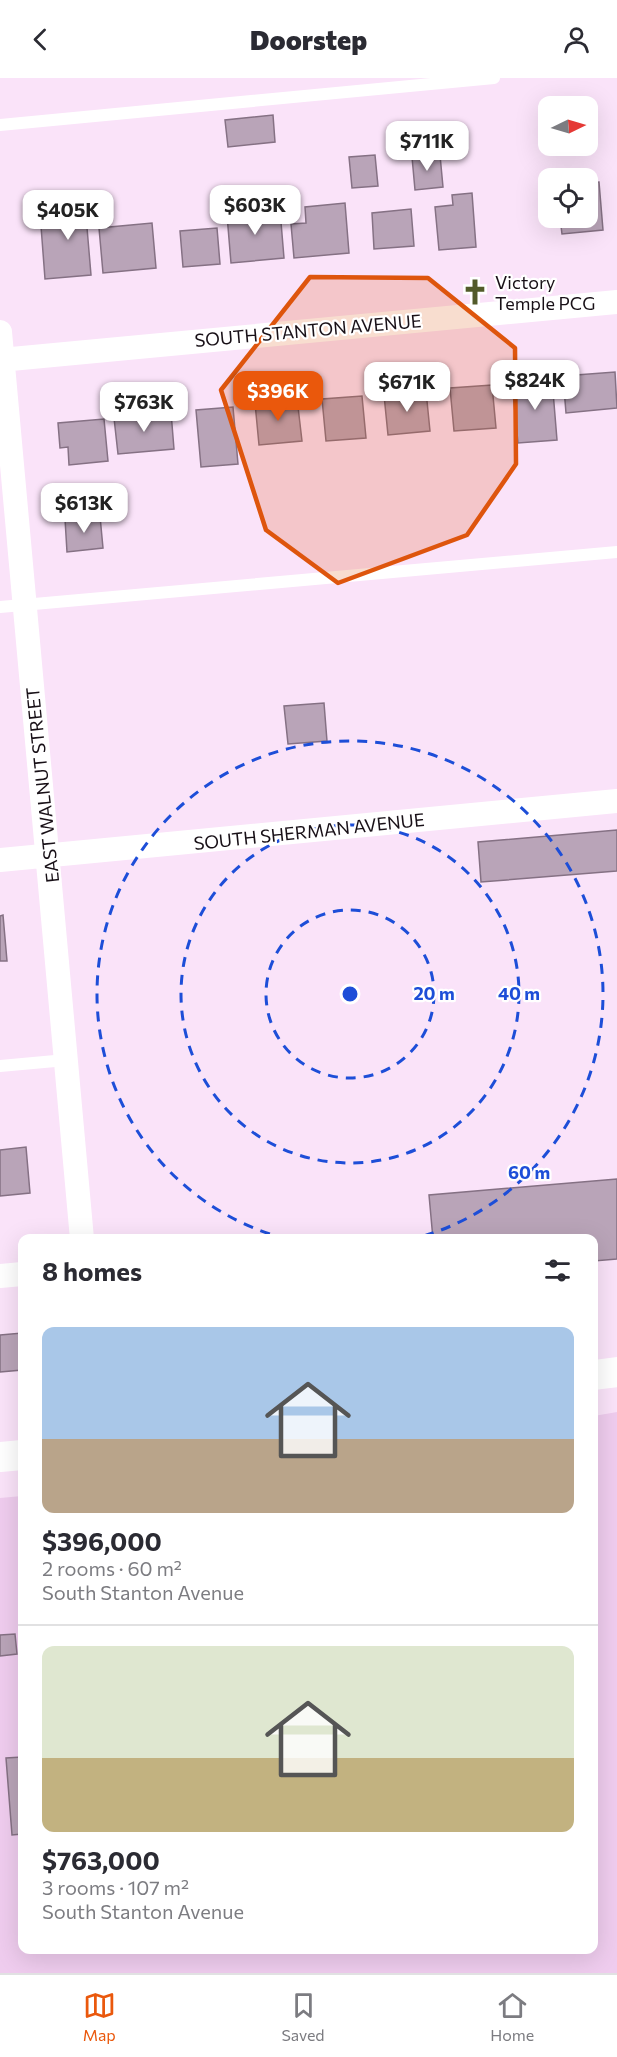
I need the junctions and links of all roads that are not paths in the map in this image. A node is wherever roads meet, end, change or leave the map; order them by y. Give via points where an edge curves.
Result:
1 (494, 78) edge
2 (0, 124) edge
3 (617, 302) edge
4 (0, 332) edge
5 (1, 359) edge
6 (617, 552) edge
7 (24, 605) junction
8 (0, 607) edge
9 (617, 801) edge
10 (49, 856) junction
11 (0, 860) edge
12 (66, 1060) junction
13 (0, 1066) edge
14 (82, 1234) edge
15 (18, 1274) edge
16 (0, 1276) edge
17 (617, 1372) edge
18 (598, 1374) edge
19 (18, 1455) edge
20 (0, 1457) edge

1 - 2 lane
3 - 5 street, SOUTH STANTON AVENUE
4 - 5 street, EAST WALNUT STREET
5 - 7 street, EAST WALNUT STREET
6 - 7 lane
7 - 8 lane
7 - 10 street, EAST WALNUT STREET
9 - 10 street, SOUTH SHERMAN AVENUE
10 - 11 street, SOUTH SHERMAN AVENUE
10 - 12 street, EAST WALNUT STREET
12 - 13 lane
12 - 14 street, EAST WALNUT STREET
15 - 16 street
17 - 18 street
19 - 20 street

